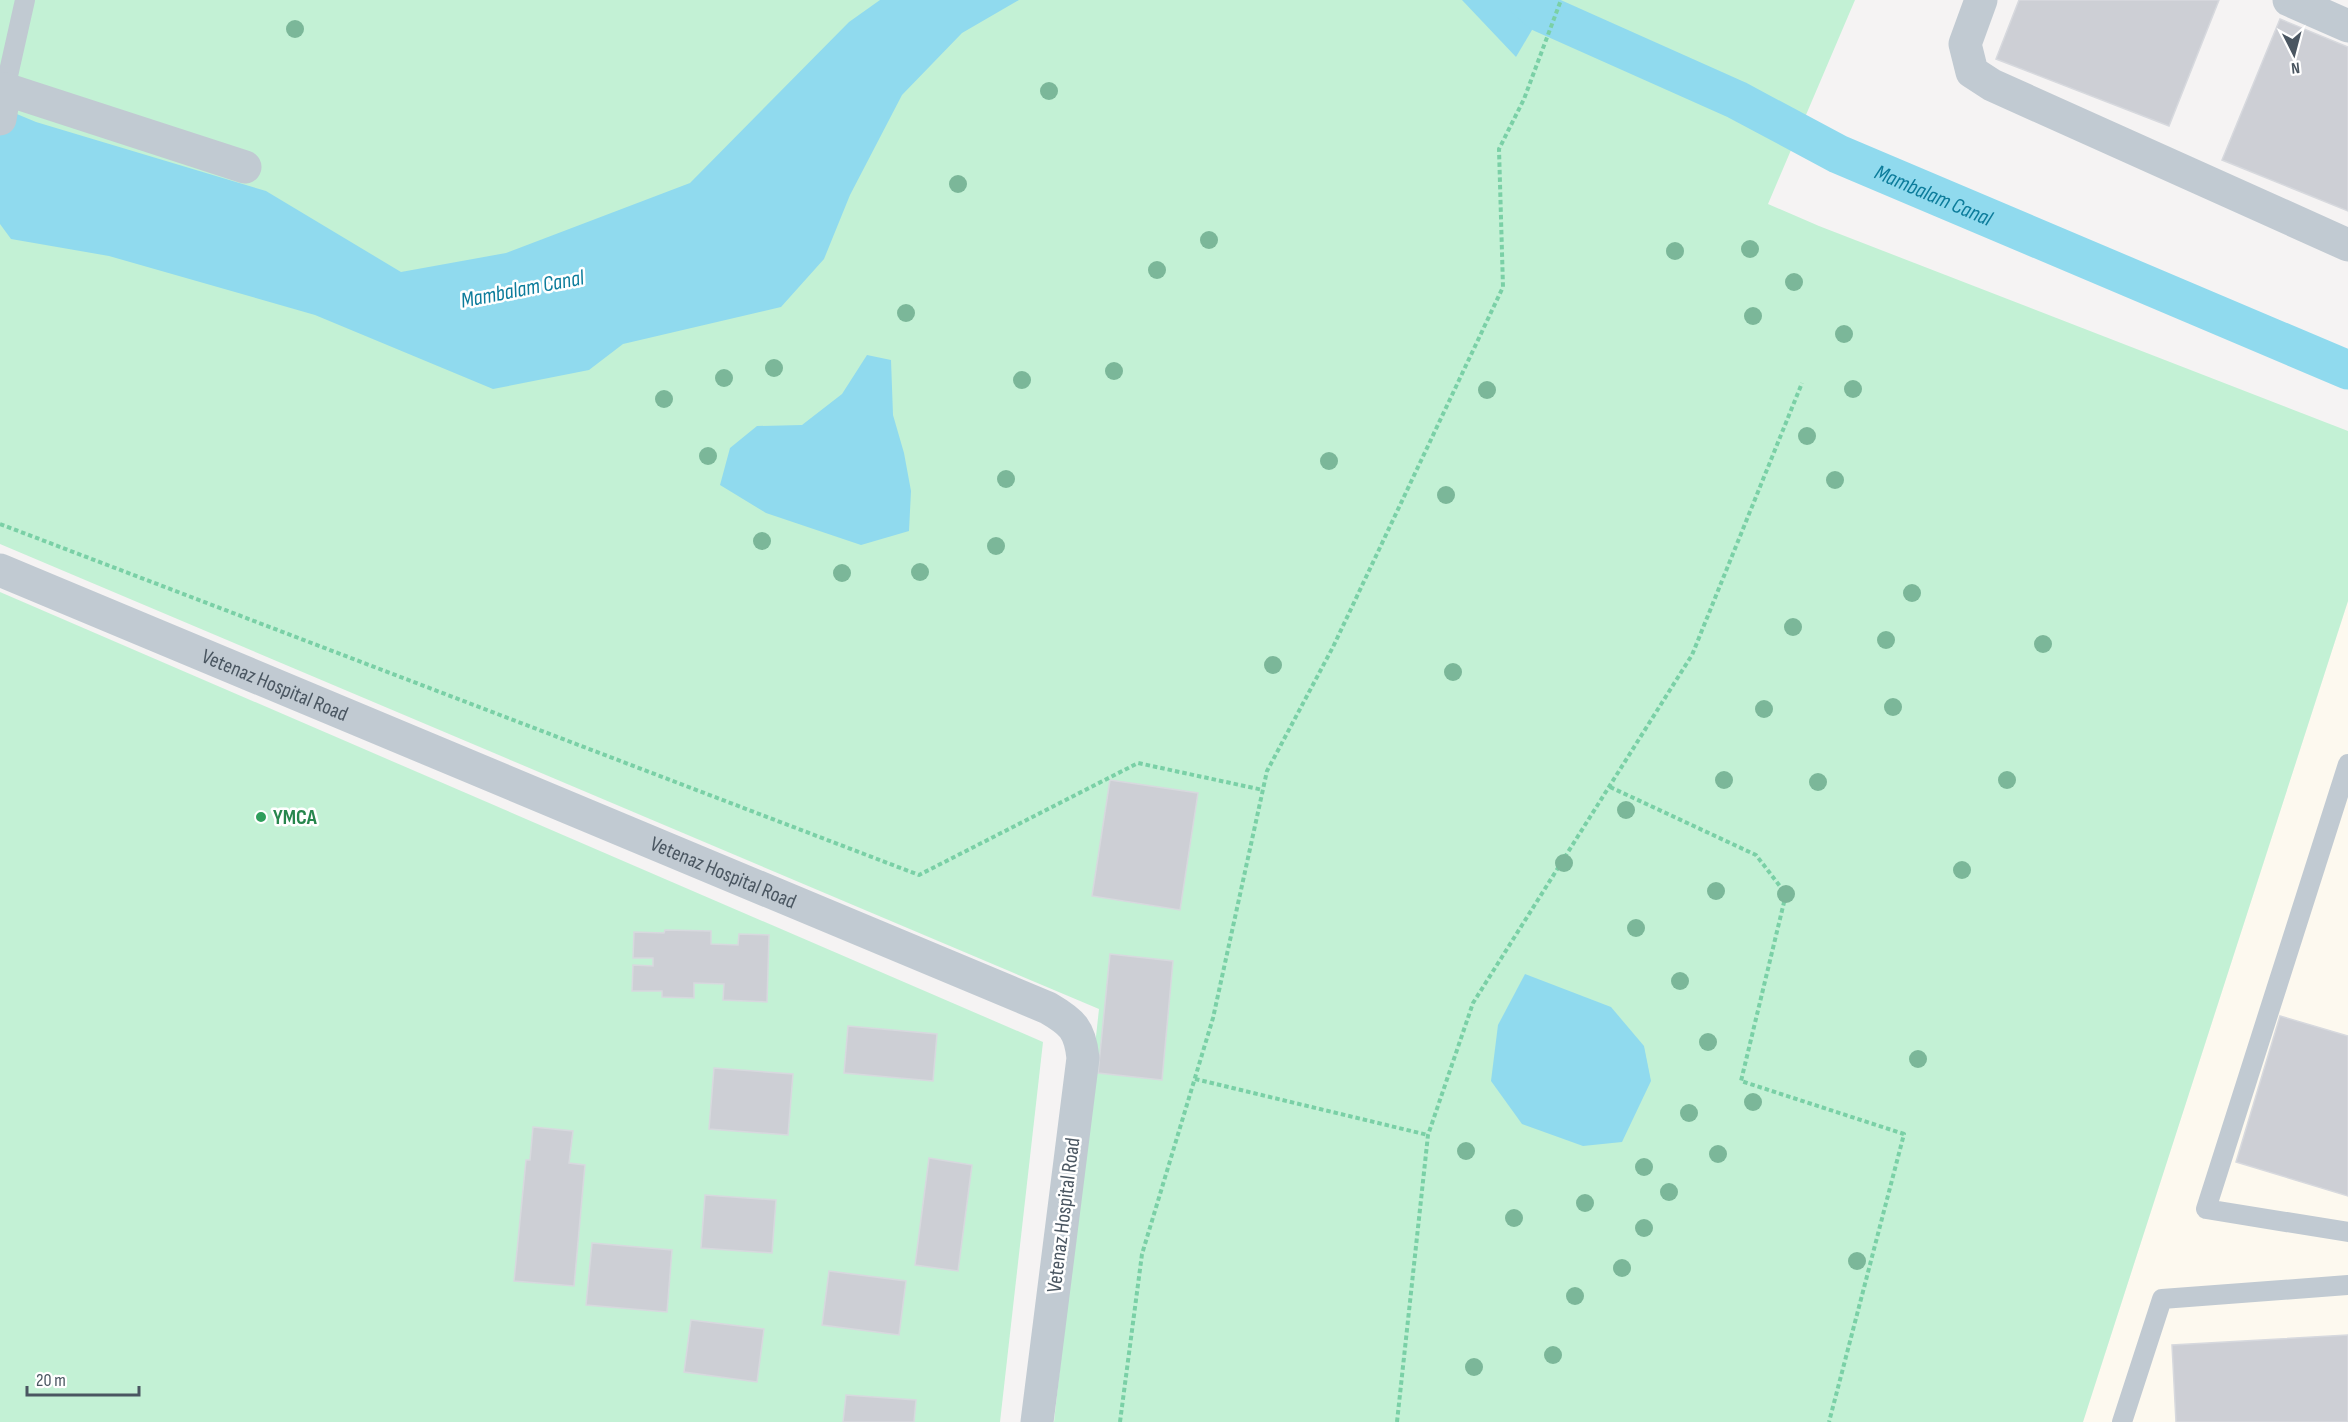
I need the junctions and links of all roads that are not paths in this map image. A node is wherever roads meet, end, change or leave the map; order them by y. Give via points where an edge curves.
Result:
1 (25, 0) edge
2 (1981, 0) edge
3 (2289, 0) edge
4 (2348, 26) edge
5 (2, 104) edge
6 (245, 167) dead end
7 (2348, 245) edge
8 (0, 570) edge
9 (2348, 764) edge
10 (2348, 1232) edge
11 (2348, 1285) edge
12 (1037, 1422) edge
13 (2122, 1422) edge

1 - 5 lane
2 - 7 street via 1965,44 1972,72 1992,85
3 - 4 street
5 - 6 street
8 - 12 street, Vetenaz Hospital Road via 1062,1016 1074,1026 1083,1058
9 - 10 lane via 2206,1209
11 - 13 lane via 2162,1299

